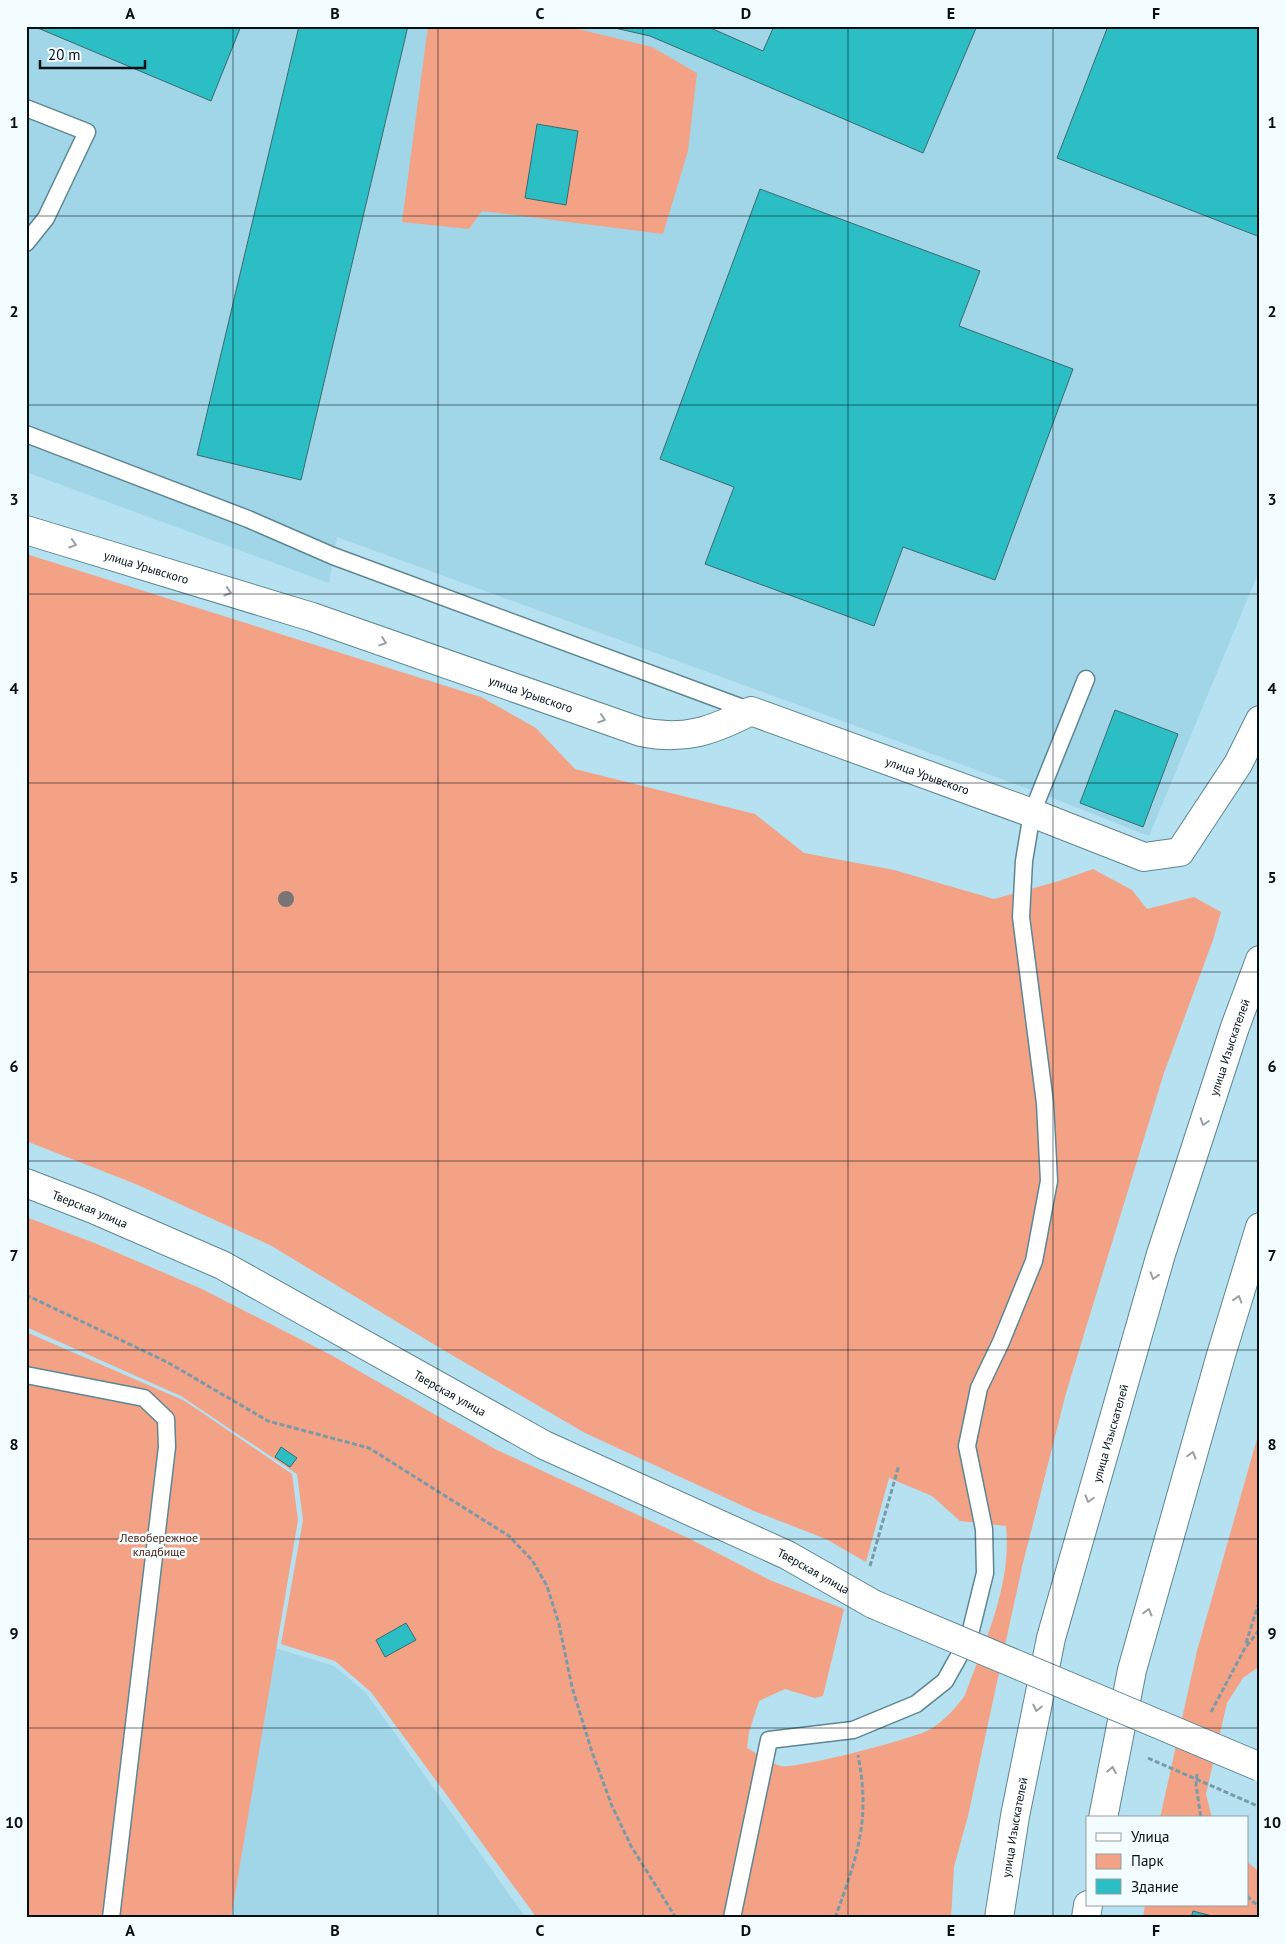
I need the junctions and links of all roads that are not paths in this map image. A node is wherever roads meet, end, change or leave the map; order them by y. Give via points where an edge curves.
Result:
1 (26, 108) edge
2 (26, 243) edge
3 (26, 434) edge
4 (26, 530) edge
5 (1086, 679) dead end
6 (750, 712) junction
7 (1260, 720) edge
8 (1032, 813) junction
9 (1260, 960) edge
10 (26, 1183) edge
11 (1260, 1227) edge
12 (26, 1375) edge
13 (1260, 1767) edge
14 (1102, 1816) edge
15 (111, 1918) edge
16 (732, 1918) edge
17 (999, 1918) edge

1 - 2 lane via 87,132 46,218
3 - 6 lane via 248,519 333,556
4 -> 6 main road, улица Урывского via 312,617 641,732 665,737 687,734 718,728
5 - 8 lane
6 - 8 main road, улица Урывского
7 - 8 main road, улица Урывского via 1238,764 1180,852 1144,857
8 - 16 lane via 1024,861 1021,917 1046,1103 1048,1181 1034,1261 979,1388 967,1446 984,1528 985,1573 969,1638 945,1681 916,1704 853,1730 769,1740
9 -> 17 main road, улица Изыскателей via 1161,1254 1051,1638 1015,1816
10 - 13 main road, Тверская улица, bridge via 94,1209 222,1266 544,1445 787,1555 873,1604
14 -> 11 main road via 1132,1670
12 - 15 lane via 144,1398 166,1420 168,1446

